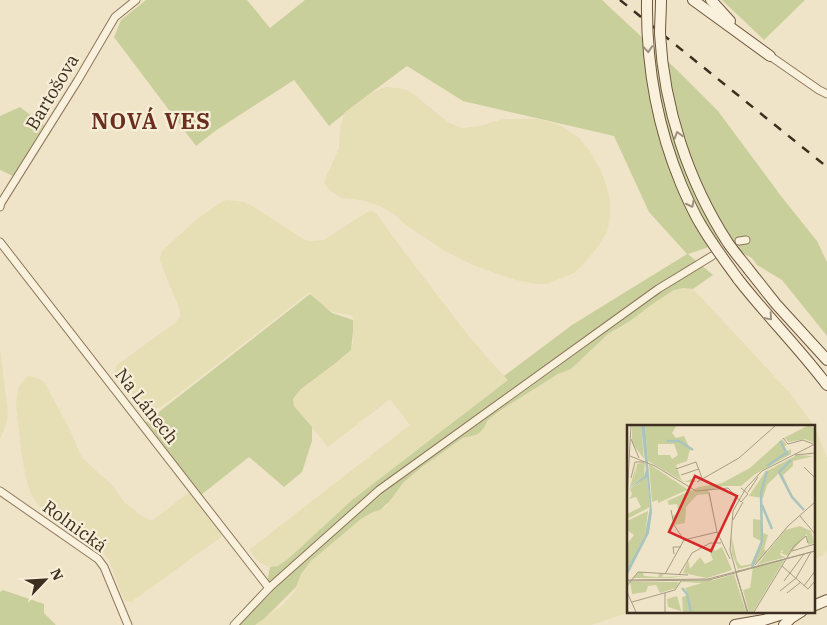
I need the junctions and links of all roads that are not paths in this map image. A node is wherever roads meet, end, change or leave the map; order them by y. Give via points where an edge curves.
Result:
1 (136, 0) edge
2 (648, 0) edge
3 (661, 0) edge
4 (693, 0) edge
5 (711, 0) edge
6 (770, 56) junction
7 (827, 94) edge
8 (0, 207) edge
9 (0, 242) edge
10 (712, 256) dead end
11 (827, 360) edge
12 (827, 385) edge
13 (0, 491) edge
14 (269, 588) junction
15 (789, 612) edge
16 (800, 612) edge
17 (128, 625) edge
18 (234, 625) edge
19 (735, 625) edge
20 (784, 625) edge

1 - 8 street, Bartošova via 115,17
2 -> 12 main road, bridge via 649,65 655,101 679,178 719,254
11 -> 3 main road, bridge via 776,304 729,244 696,183 677,132 663,68
4 - 6 main road
5 - 6 main road via 728,20
6 - 7 street
9 - 14 street, Na Lánech
10 - 14 street via 658,289 379,490
13 - 17 street, Rolnická via 98,559 104,566
14 - 18 street
15 - 19 main road
16 - 20 main road

